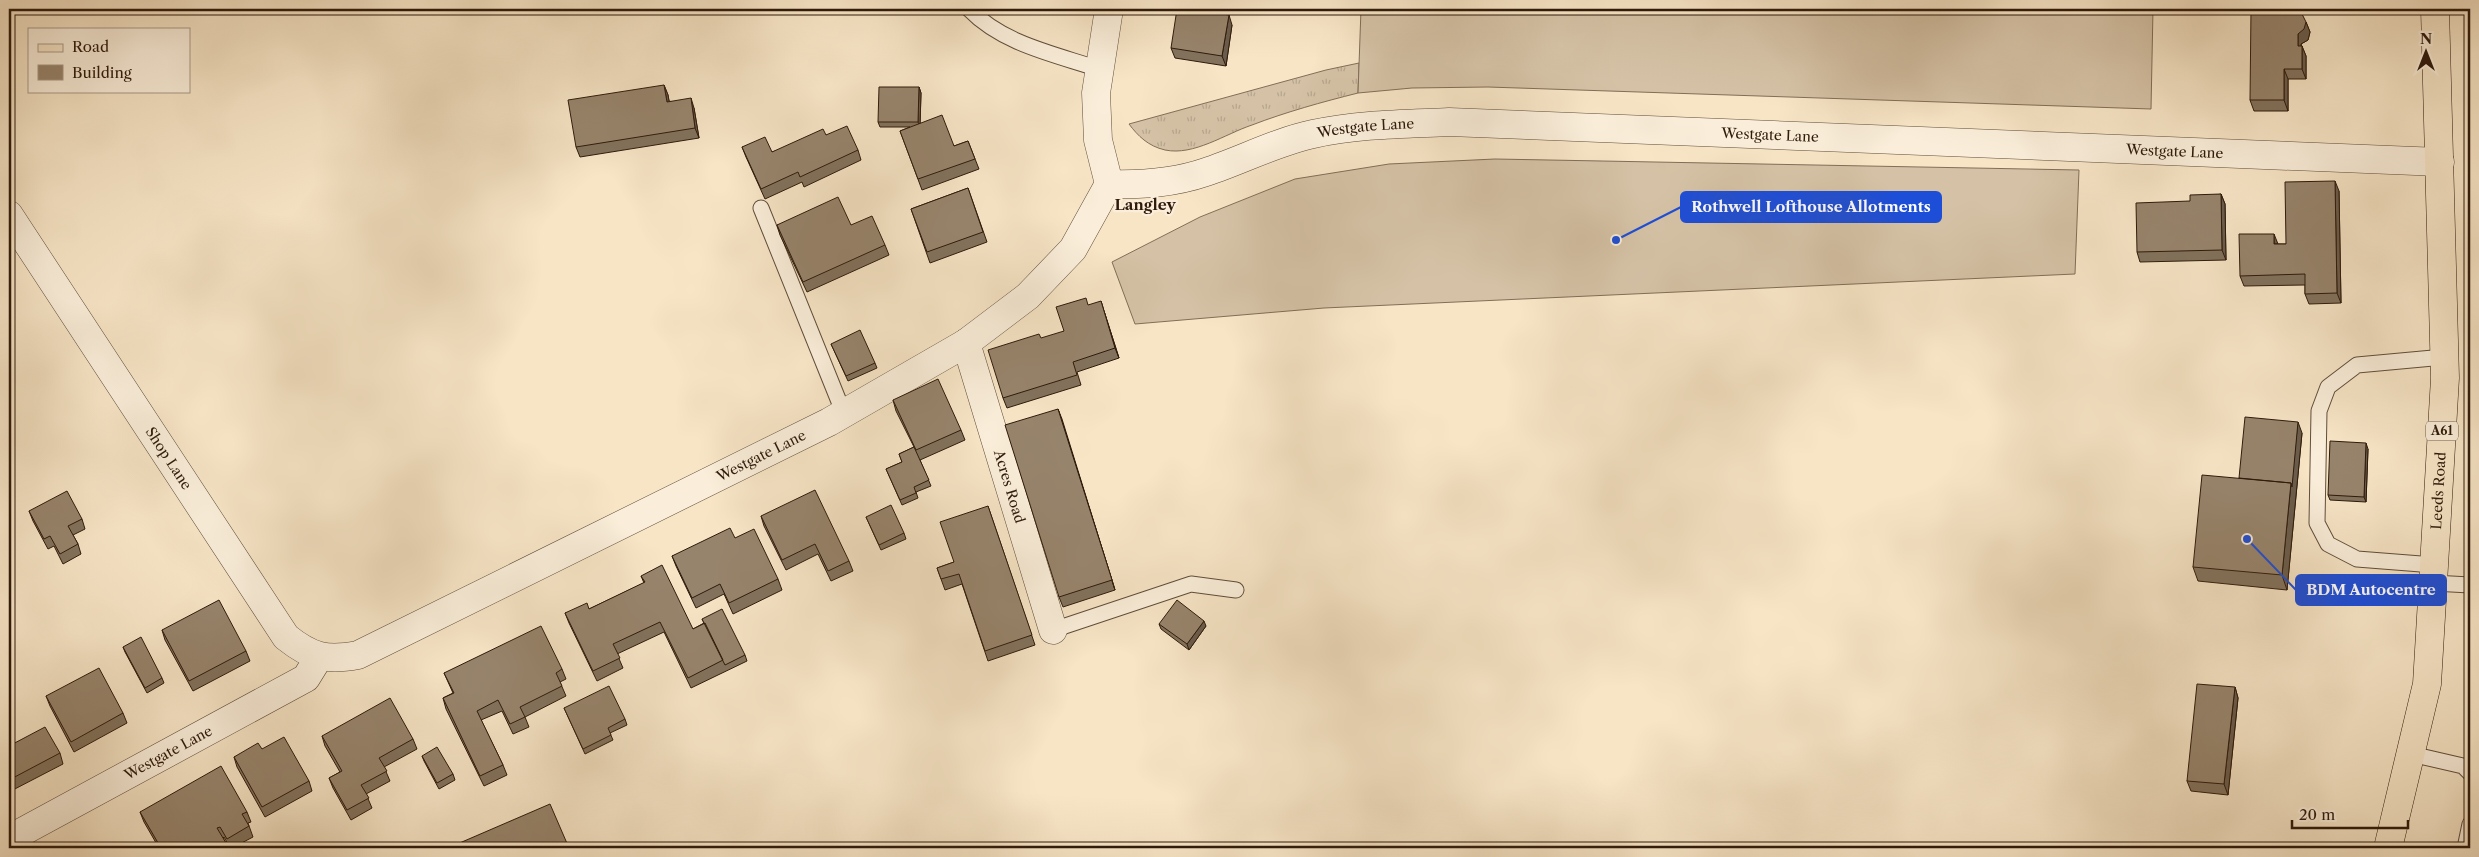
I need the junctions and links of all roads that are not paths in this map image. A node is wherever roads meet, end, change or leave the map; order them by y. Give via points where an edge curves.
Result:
1 (969, 9) edge
2 (1109, 9) edge
3 (2435, 9) edge
4 (1099, 69) junction
5 (2440, 162) junction
6 (1109, 184) junction
7 (761, 208) edge
8 (9, 215) edge
9 (966, 343) junction
10 (2444, 357) junction
11 (844, 414) junction
12 (2434, 574) junction
13 (2470, 585) edge
14 (1236, 590) dead end
15 (1053, 630) joint
16 (358, 655) joint
17 (319, 657) junction
18 (2410, 754) junction
19 (2470, 773) edge
20 (2470, 824) edge
21 (9, 839) edge
22 (2388, 848) edge
23 (2465, 848) edge

1 - 4 lane via 1000,34
2 - 4 street
3 - 5 main road, Leeds Road / A61
4 - 6 street via 1096,92 1098,140
5 - 6 street, Westgate Lane via 1449,122 1358,126 1313,134 1267,148 1206,173 1150,185
5 - 10 main road, Leeds Road / A61
6 - 9 street, Westgate Lane via 1073,249 1028,296
7 - 11 lane
8 - 17 street, Shop Lane via 286,637
9 - 11 street, Westgate Lane
9 - 15 street, Acres Road
10 - 12 main road, Leeds Road / A61
10 - 12 lane via 2356,365 2328,387 2318,411 2317,523 2328,544 2356,559
11 - 16 street, Westgate Lane
12 - 13 lane
12 - 18 main road, Leeds Road / A61 via 2427,684
14 - 15 lane via 1191,584
16 - 17 street, Shop Lane via 338,659
17 - 21 street, Westgate Lane via 306,678
18 - 19 lane via 2463,766
18 - 22 main road, Leeds Road / A61
20 - 23 lane

